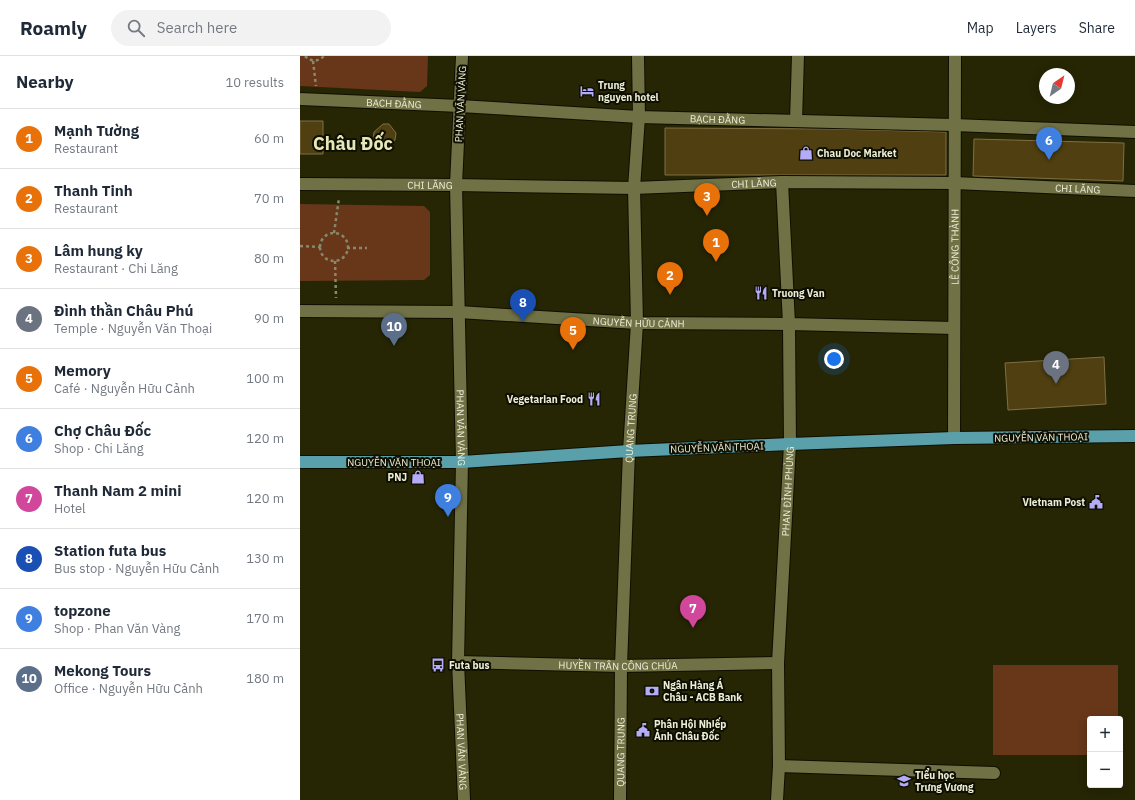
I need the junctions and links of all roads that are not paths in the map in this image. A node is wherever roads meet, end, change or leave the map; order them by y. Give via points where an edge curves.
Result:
1 (462, 56) edge
2 (638, 56) edge
3 (798, 56) edge
4 (955, 56) edge
5 (300, 99) edge
6 (460, 106) junction
7 (639, 117) junction
8 (796, 120) junction
9 (954, 125) junction
10 (1135, 132) edge
11 (782, 182) junction
12 (954, 183) junction
13 (300, 184) edge
14 (456, 185) junction
15 (634, 188) junction
16 (1135, 190) edge
17 (300, 311) edge
18 (459, 312) junction
19 (637, 323) junction
20 (789, 324) junction
21 (954, 328) junction
22 (1135, 436) edge
23 (954, 438) junction
24 (790, 444) junction
25 (629, 451) junction
26 (300, 462) edge
27 (462, 462) junction
28 (458, 662) junction
29 (778, 663) junction
30 (621, 666) junction
31 (779, 766) junction
32 (994, 773) dead end
33 (464, 800) edge
34 (620, 800) edge
35 (777, 800) edge

1 - 6 street, PHAN VĂN VÀNG
2 - 7 street, QUANG TRUNG
3 - 8 street
4 - 9 street, LÊ CÔNG THÀNH
5 - 6 street, BẠCH ĐẰNG
6 - 7 street, BẠCH ĐẰNG
6 - 14 street, PHAN VĂN VÀNG
7 - 8 street, BẠCH ĐẰNG
7 - 15 street, QUANG TRUNG
8 - 9 street, BẠCH ĐẰNG
9 - 10 street, BẠCH ĐẰNG
9 - 12 street, LÊ CÔNG THÀNH
11 - 12 street, CHI LĂNG
11 - 15 street, CHI LĂNG
11 - 20 street, PHAN ĐÌNH PHÙNG
12 - 16 street, CHI LĂNG
12 - 21 street, LÊ CÔNG THÀNH
13 - 14 street, CHI LĂNG
14 - 15 street, CHI LĂNG
14 - 18 street, PHAN VĂN VÀNG
15 - 19 street, QUANG TRUNG
17 - 18 street, NGUYỄN HỮU CẢNH
18 - 19 street, NGUYỄN HỮU CẢNH
18 - 27 street, PHAN VĂN VÀNG
19 - 20 street, NGUYỄN HỮU CẢNH
19 - 25 street, QUANG TRUNG
20 - 21 street, NGUYỄN HỮU CẢNH
20 - 24 street, PHAN ĐÌNH PHÙNG
21 - 23 street, LÊ CÔNG THÀNH
22 - 23 main road, NGUYỄN VĂN THOẠI
23 - 24 main road, NGUYỄN VĂN THOẠI
24 - 25 main road, NGUYỄN VĂN THOẠI
24 - 29 street, PHAN ĐÌNH PHÙNG
25 - 27 main road, NGUYỄN VĂN THOẠI
25 - 30 street, QUANG TRUNG
26 - 27 main road, NGUYỄN VĂN THOẠI
27 - 28 street, PHAN VĂN VÀNG
28 - 30 street, HUYỀN TRÂN CÔNG CHÚA
28 - 33 street, PHAN VĂN VÀNG
29 - 30 street, HUYỀN TRÂN CÔNG CHÚA
29 - 31 street, PHAN ĐÌNH PHÙNG
30 - 34 street, QUANG TRUNG
31 - 32 street
31 - 35 street, PHAN ĐÌNH PHÙNG

